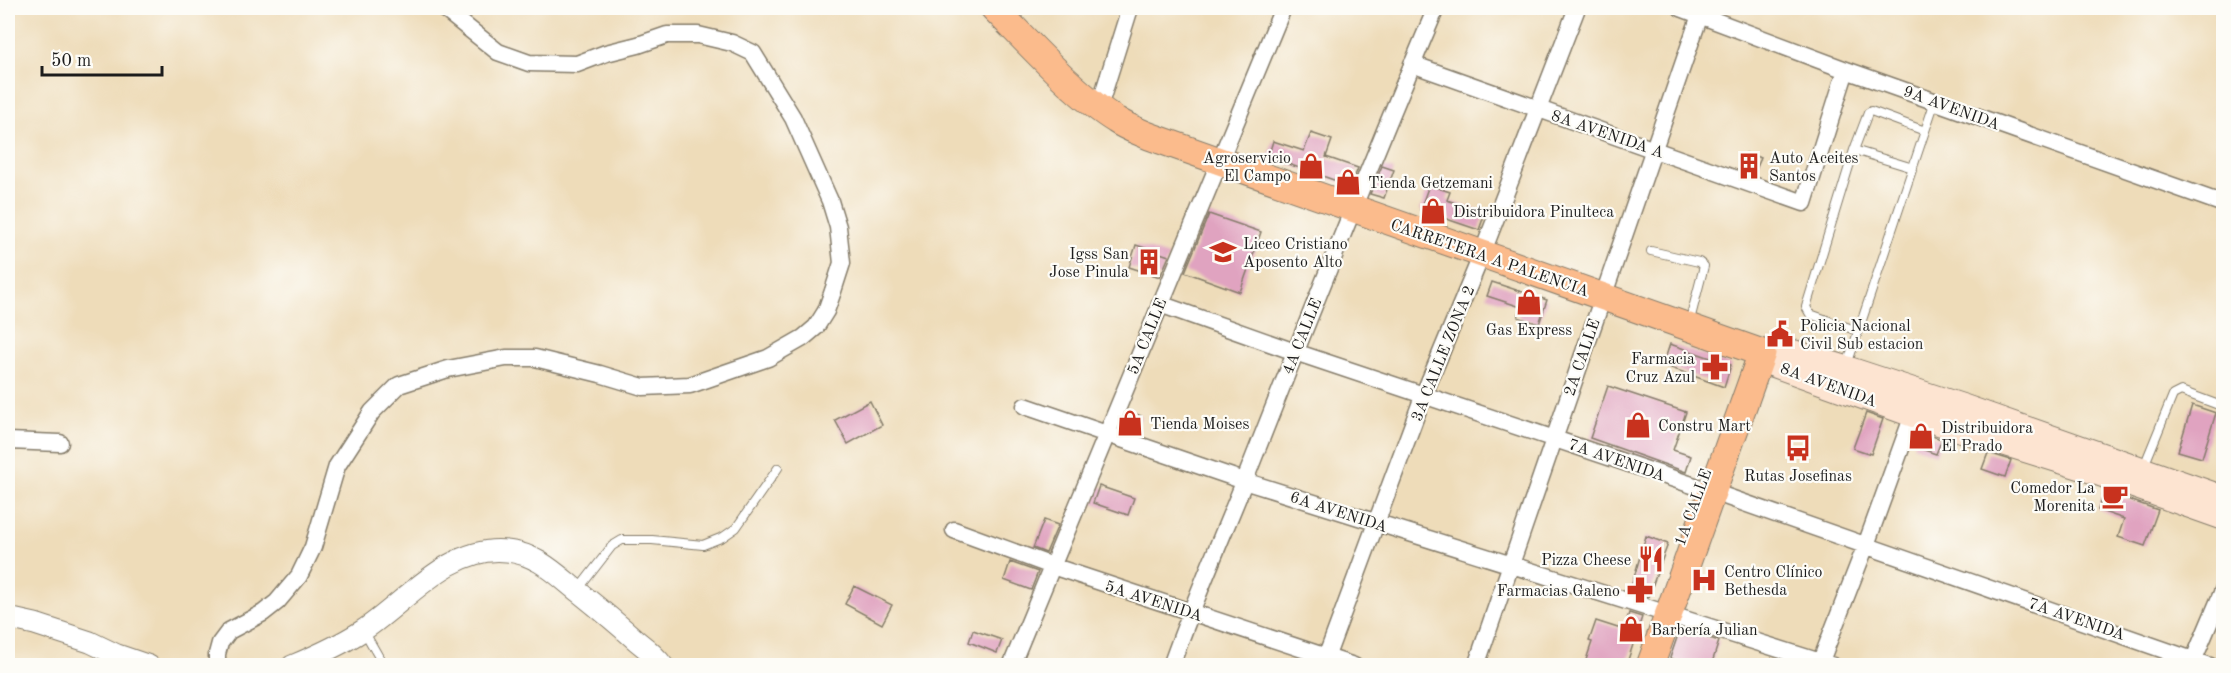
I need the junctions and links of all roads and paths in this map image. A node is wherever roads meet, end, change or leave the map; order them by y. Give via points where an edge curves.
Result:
1 (443, 8) edge
2 (994, 8) edge
3 (1131, 8) edge
4 (1283, 8) edge
5 (1436, 8) edge
6 (1577, 8) edge
7 (1682, 8) edge
8 (1700, 15) junction
9 (1412, 64) junction
10 (1846, 70) junction
11 (1935, 101) junction
12 (1098, 107) junction
13 (1538, 108) junction
14 (1925, 131) junction
15 (1654, 149) junction
16 (1854, 150) junction
17 (1218, 161) junction
18 (1913, 168) junction
19 (2223, 204) edge
20 (1352, 208) junction
21 (1651, 251) dead end
22 (1482, 254) junction
23 (1602, 296) junction
24 (1160, 304) junction
25 (1688, 327) junction
26 (1858, 331) junction
27 (1756, 350) junction
28 (1295, 352) junction
29 (1846, 368) junction
30 (1424, 394) junction
31 (1025, 406) dead end
32 (2223, 407) edge
33 (1913, 415) junction
34 (1106, 435) junction
35 (1553, 437) junction
36 (8, 441) edge
37 (60, 444) dead end
38 (778, 468) dead end
39 (2142, 469) junction
40 (1244, 481) junction
41 (1706, 489) junction
42 (2223, 500) edge
43 (1376, 523) junction
44 (954, 530) dead end
45 (1866, 545) junction
46 (1511, 565) junction
47 (1052, 566) junction
48 (2223, 588) edge
49 (577, 591) junction
50 (1190, 612) junction
51 (1661, 612) junction
52 (8, 618) edge
53 (364, 630) junction
54 (1324, 661) edge
55 (2192, 662) edge
56 (1824, 664) edge
57 (149, 666) edge
58 (217, 666) edge
59 (292, 666) edge
60 (384, 666) edge
61 (663, 666) edge
62 (1011, 666) edge
63 (1171, 666) edge
64 (1354, 666) edge
65 (1476, 666) edge
66 (1636, 666) edge
67 (1650, 666) edge
68 (2210, 666) edge

1 - 58 street via 498,51 529,63 577,64 668,35 698,34 753,53 794,117 830,201 842,263 833,291 816,327 803,338 768,358 690,385 643,387 535,358 506,358 448,369 399,385 372,412 337,466 313,547 299,576 263,613 229,631 220,644
2 - 12 main road, CARRETERA A PALENCIA
3 - 12 street
4 - 17 street, 5A CALLE
5 - 9 street, 4A CALLE
6 - 13 street, 3A CALLE ZONA 2
7 - 8 street, 9A AVENIDA
8 - 10 street, 9A AVENIDA
8 - 15 street, 2A CALLE
9 - 13 street, 8A AVENIDA A
9 - 20 street, 4A CALLE
10 - 11 street, 9A AVENIDA
10 - 15 street, 8A AVENIDA A via 1806,202
11 - 14 lane
11 - 19 street, 9A AVENIDA
12 - 17 main road, CARRETERA A PALENCIA via 1149,136
13 - 15 street, 8A AVENIDA A
13 - 22 street, 3A CALLE ZONA 2
14 - 16 lane via 1870,111
14 - 18 lane
15 - 23 street, 2A CALLE
16 - 18 lane
16 - 26 lane via 1806,308 1810,314
17 - 20 main road, CARRETERA A PALENCIA
17 - 24 street, 5A CALLE
18 - 26 lane
20 - 22 main road, CARRETERA A PALENCIA
20 - 28 street, 4A CALLE
21 - 25 lane via 1704,266
22 - 23 main road, CARRETERA A PALENCIA
22 - 30 street, 3A CALLE ZONA 2
23 - 25 main road, CARRETERA A PALENCIA
23 - 35 street, 2A CALLE
24 - 28 street, 7A AVENIDA
24 - 34 street, 5A CALLE
25 - 27 main road, CARRETERA A PALENCIA
26 - 29 lane
27 - 29 main road, 8A AVENIDA via 1780,348
27 - 33 main road, 8A AVENIDA via 1774,365
27 - 41 main road, 1A CALLE
28 - 30 street, 7A AVENIDA
28 - 40 street, 4A CALLE
29 - 39 main road, 8A AVENIDA
30 - 35 street, 7A AVENIDA
30 - 43 street, 3A CALLE ZONA 2
31 - 34 street, 6A AVENIDA
32 - 39 lane via 2181,392 2173,395
33 - 42 main road, 8A AVENIDA via 2083,468
33 - 45 street
34 - 40 street, 6A AVENIDA
34 - 47 street, 5A CALLE
35 - 41 street, 7A AVENIDA
35 - 46 street, 2A CALLE
36 - 37 street
38 - 49 lane via 736,528 723,537 703,545 622,540 612,546
39 - 42 main road, 8A AVENIDA
40 - 43 street, 6A AVENIDA
40 - 50 street, 4A CALLE
41 - 45 street, 7A AVENIDA
41 - 51 main road, 1A CALLE
43 - 46 street, 6A AVENIDA
43 - 54 street, 3A CALLE ZONA 2
44 - 47 street, 5A AVENIDA
45 - 55 street, 7A AVENIDA
45 - 56 street
46 - 51 street, 6A AVENIDA
46 - 65 street, 2A CALLE
47 - 50 street, 5A AVENIDA
47 - 62 street, 5A CALLE
48 - 55 street
49 - 53 street via 544,563 526,555 507,550 482,552 457,561 424,582
49 - 61 street
50 - 54 street, 5A AVENIDA
50 - 63 street, 4A CALLE
51 - 56 street, 6A AVENIDA
51 - 66 main road, 1A CALLE
51 - 67 main road, 1A CALLE
52 - 57 street via 90,642
53 - 59 street
53 - 60 lane
54 - 64 street, 5A AVENIDA
55 - 68 street, 7A AVENIDA

